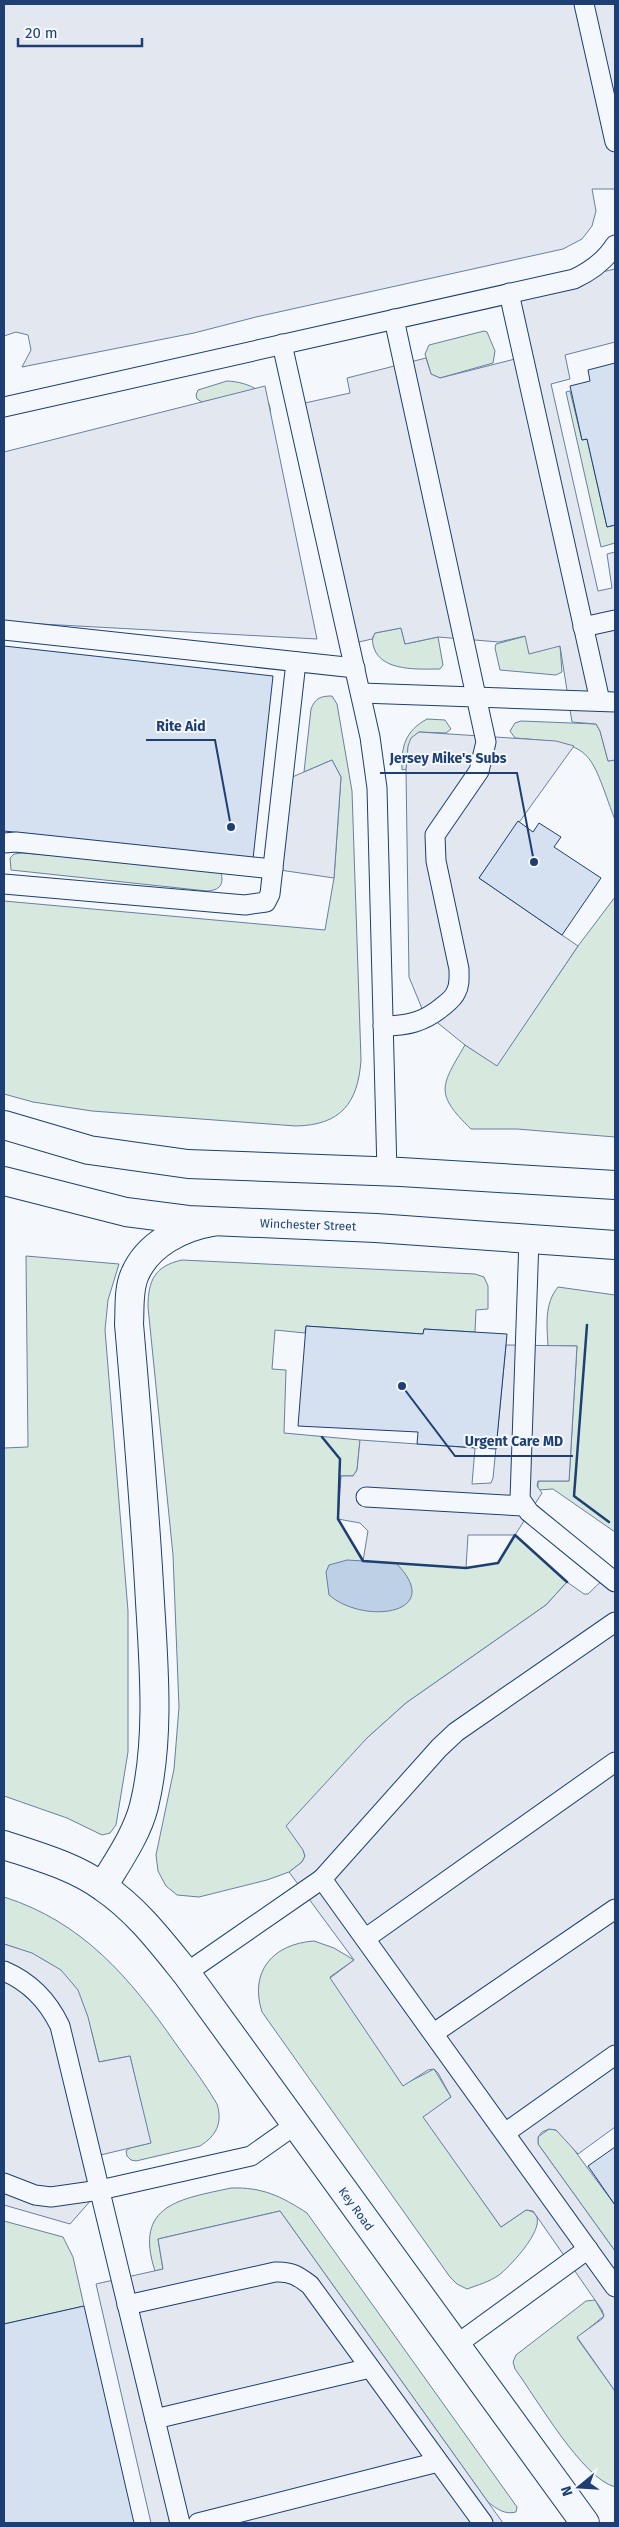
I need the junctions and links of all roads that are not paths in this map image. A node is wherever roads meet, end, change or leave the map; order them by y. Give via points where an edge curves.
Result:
1 (584, 4) edge
2 (615, 142) edge
3 (615, 245) edge
4 (509, 294) junction
5 (394, 319) junction
6 (282, 344) junction
7 (4, 408) edge
8 (615, 620) edge
9 (583, 627) junction
10 (4, 630) edge
11 (296, 662) junction
12 (355, 668) junction
13 (361, 693) junction
14 (477, 697) junction
15 (607, 702) edge
16 (4, 843) edge
17 (273, 869) junction
18 (4, 884) edge
19 (383, 1026) junction
20 (4, 1125) edge
21 (387, 1172) junction
22 (4, 1181) edge
23 (615, 1186) edge
24 (41, 1191) junction
25 (4, 1196) edge
26 (217, 1222) junction
27 (529, 1239) junction
28 (615, 1245) edge
29 (366, 1497) dead end
30 (523, 1506) junction
31 (615, 1582) edge
32 (615, 1622) edge
33 (615, 1762) edge
34 (4, 1845) edge
35 (322, 1879) junction
36 (112, 1894) junction
37 (615, 1908) edge
38 (366, 1938) junction
39 (4, 1971) edge
40 (186, 1973) junction
41 (434, 2033) junction
42 (615, 2056) edge
43 (295, 2125) junction
44 (505, 2133) junction
45 (4, 2183) edge
46 (100, 2190) junction
47 (588, 2249) junction
48 (615, 2286) edge
49 (127, 2305) junction
50 (456, 2345) junction
51 (370, 2368) junction
52 (155, 2419) junction
53 (438, 2462) junction
54 (180, 2523) edge
55 (198, 2523) edge
56 (483, 2523) edge
57 (585, 2523) edge

1 - 2 lane
3 - 4 lane via 597,266 574,279
4 - 5 lane
4 - 9 lane
5 - 6 lane
5 - 14 lane
6 - 7 lane
6 - 12 lane
8 - 9 lane
9 - 15 lane
10 - 11 lane
11 - 12 lane
11 - 17 lane
12 - 13 lane
13 - 14 lane
13 - 19 lane via 377,788
14 - 15 lane
14 - 19 lane via 486,742 484,758 479,771 435,835 436,861 459,969 456,994 431,1016 402,1026
16 - 17 lane
17 - 18 lane via 270,894 266,902 257,904
19 - 21 lane
20 - 21 street via 90,1150 188,1164
21 - 23 street
22 - 24 street, Winchester Street
24 - 25 lane
24 - 26 street, Winchester Street via 126,1212
26 - 27 street, Winchester Street via 376,1228
26 - 36 street via 194,1225 163,1242 135,1274 130,1294 129,1324 152,1644 153,1720 144,1806
27 - 28 street, Winchester Street
27 - 30 lane via 519,1488
29 - 30 lane
30 - 31 lane
32 - 35 lane via 456,1732
33 - 38 lane
34 - 36 street, Key Road via 46,1858
35 - 38 lane
35 - 40 lane
36 - 40 street, Key Road via 154,1933
37 - 41 lane
38 - 41 lane
39 - 46 lane via 37,1992 52,2008 60,2026
40 - 43 street, Key Road
41 - 44 lane
42 - 44 lane
43 - 46 lane via 251,2156
43 - 50 street, Key Road
44 - 47 lane
45 - 46 lane via 35,2195 51,2197
46 - 49 lane
47 - 48 lane
47 - 50 lane
49 - 51 lane via 286,2271 310,2285
49 - 52 lane
50 - 57 street, Key Road
51 - 52 lane
51 - 53 lane
52 - 54 lane
53 - 55 lane
53 - 56 lane

